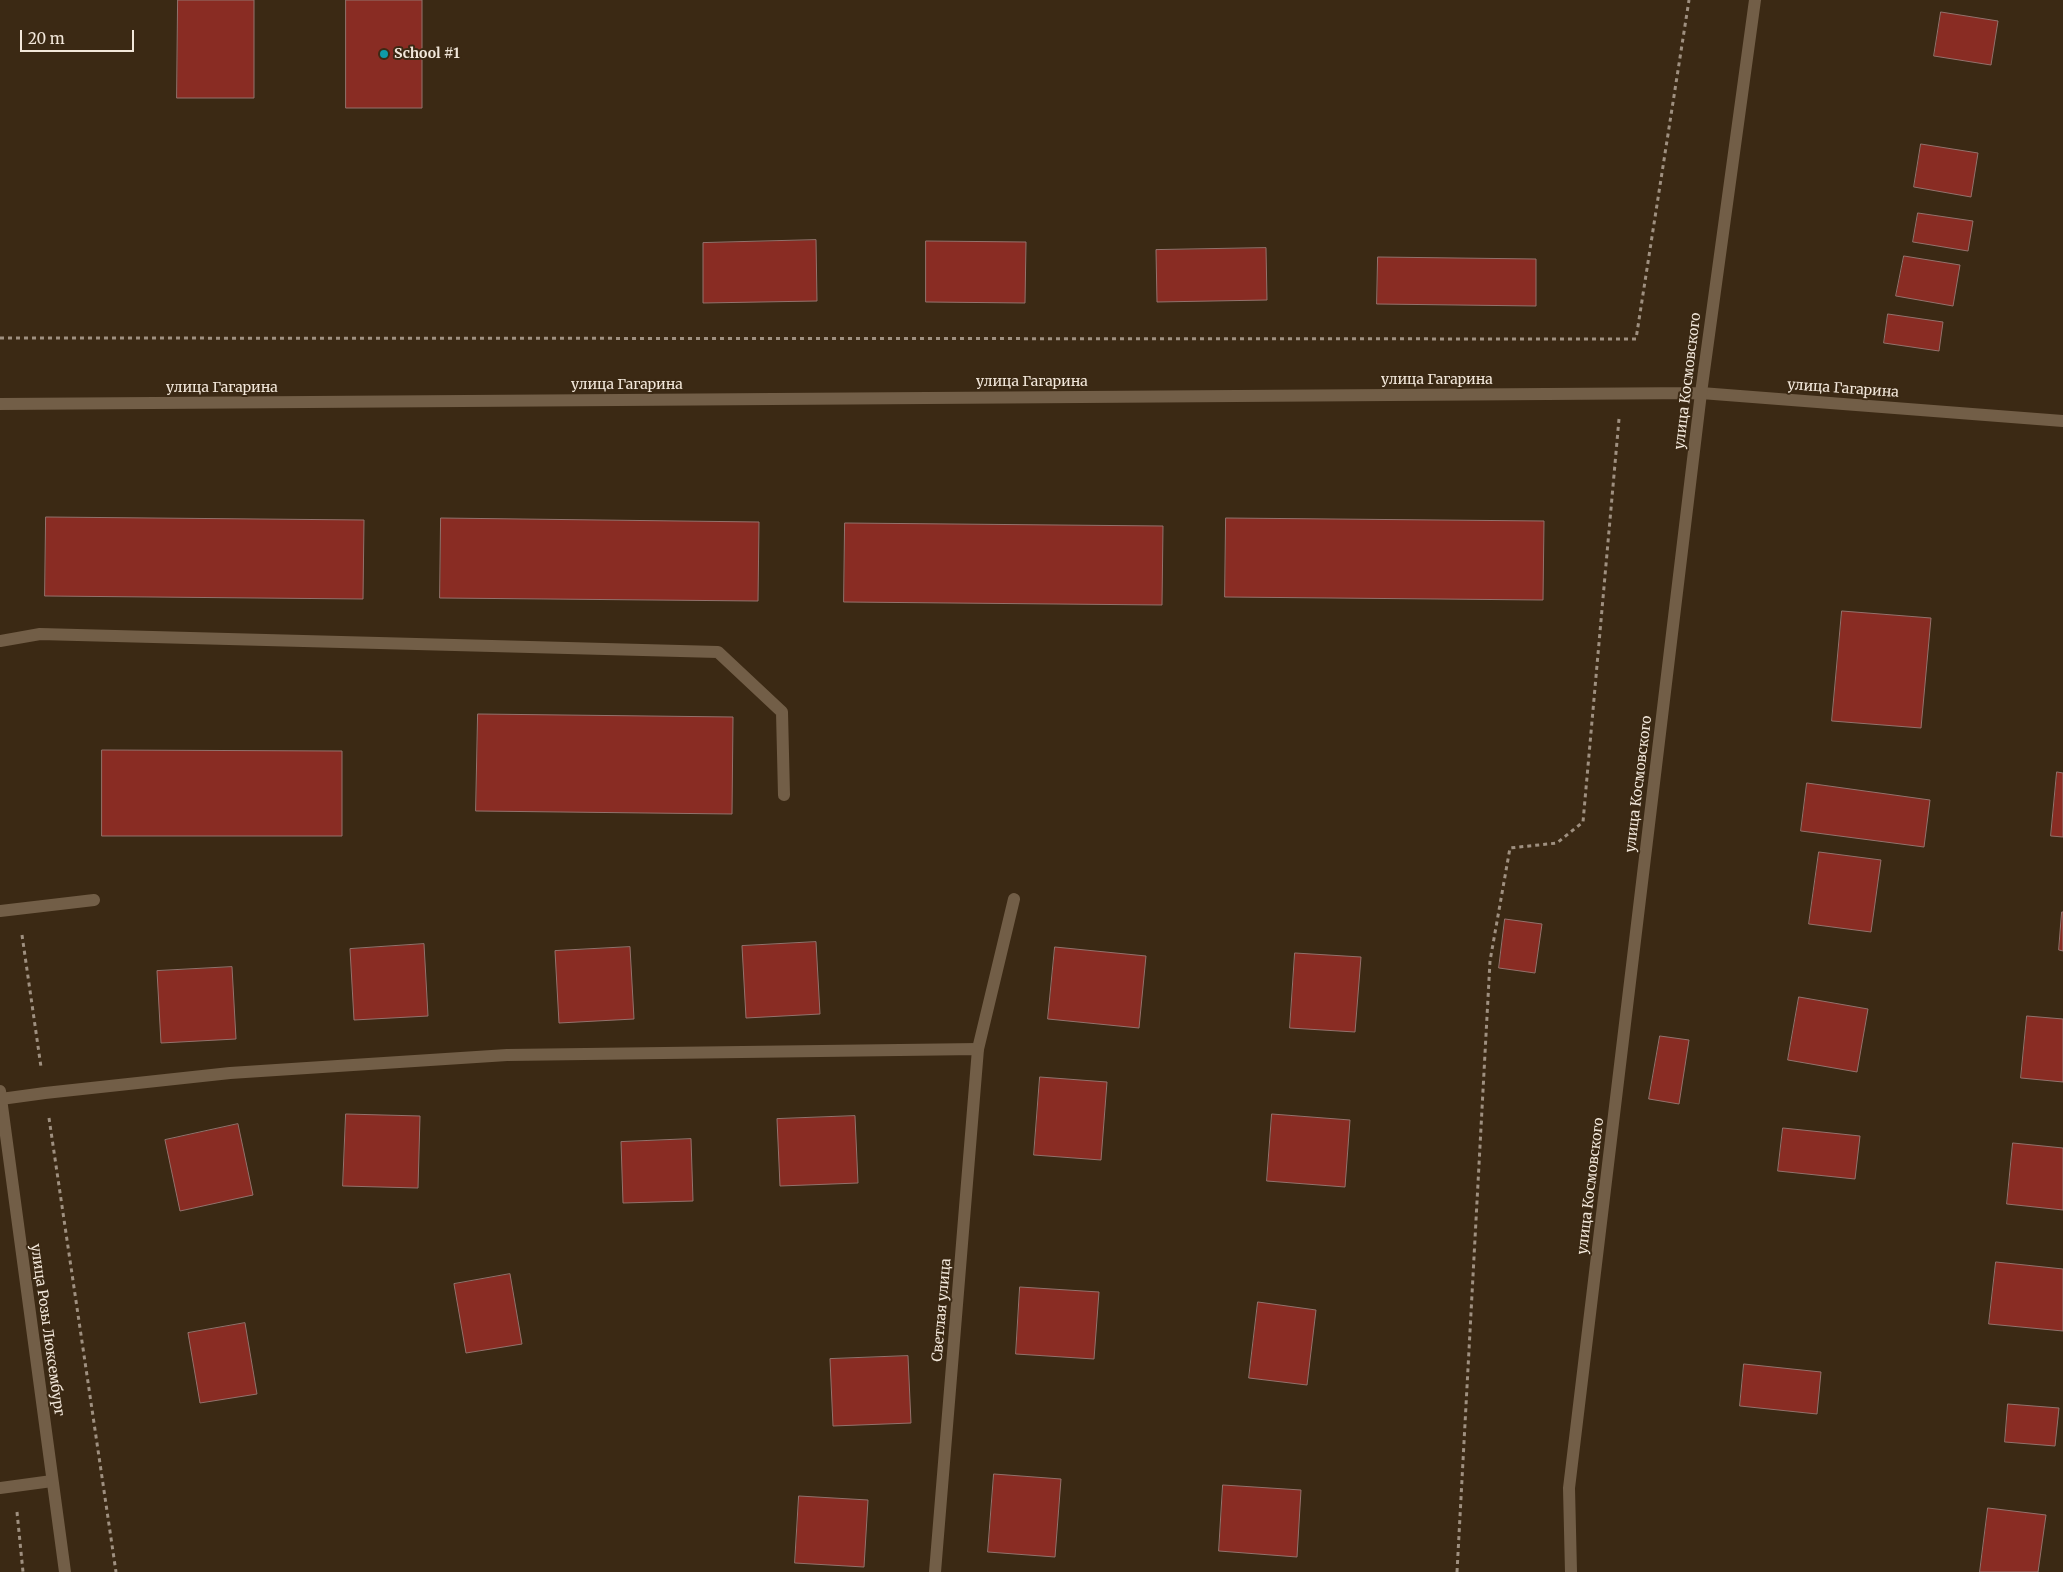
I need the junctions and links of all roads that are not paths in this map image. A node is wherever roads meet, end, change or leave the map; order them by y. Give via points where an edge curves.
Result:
1 (1755, 0) edge
2 (1701, 393) junction
3 (0, 404) edge
4 (2063, 421) edge
5 (0, 641) edge
6 (784, 795) dead end
7 (1014, 899) dead end
8 (94, 900) dead end
9 (0, 911) edge
10 (978, 1050) junction
11 (1, 1095) edge
12 (52, 1481) junction
13 (0, 1488) edge
14 (65, 1572) edge
15 (936, 1572) edge
16 (1571, 1572) edge

1 - 2 street, улица Космовского
2 - 3 street, улица Гагарина
2 - 4 street, улица Гагарина
2 - 16 street, улица Космовского via 1569,1488
5 - 6 street via 40,634 718,652 782,712
7 - 10 street, Светлая улица
8 - 9 street
10 - 11 street via 507,1055 230,1073
10 - 15 street, Светлая улица
11 - 12 street, улица Розы Люксембург
12 - 13 street
12 - 14 street, улица Розы Люксембург

